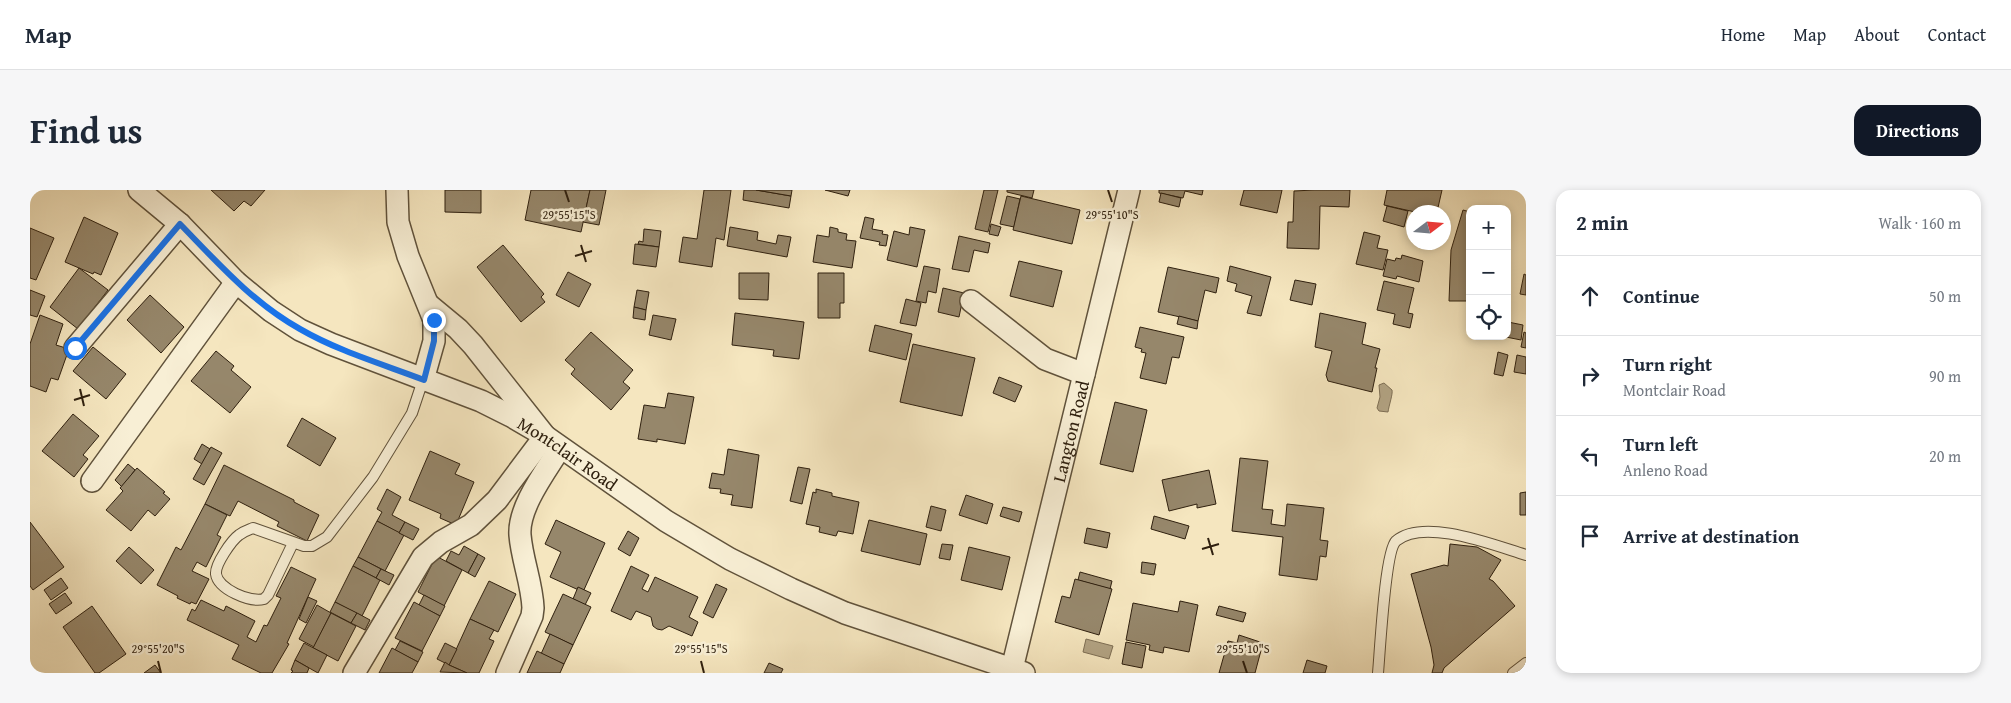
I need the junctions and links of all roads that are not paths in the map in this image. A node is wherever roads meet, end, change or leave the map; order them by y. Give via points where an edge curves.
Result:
1 (139, 190) edge
2 (396, 190) edge
3 (1129, 190) edge
4 (180, 224) junction
5 (236, 282) junction
6 (971, 301) dead end
7 (429, 305) junction
8 (75, 348) dead end
9 (1084, 374) junction
10 (424, 380) junction
11 (553, 442) junction
12 (92, 481) dead end
13 (293, 543) junction
14 (1526, 554) edge
15 (1526, 663) edge
16 (1016, 672) edge
17 (354, 673) edge
18 (507, 673) edge
19 (1378, 673) edge
20 (1513, 673) edge

1 - 4 street, Montclair Road
2 - 7 street via 398,222 408,256
3 - 9 street, Langton Road
4 - 5 street, Montclair Road
4 - 8 street
5 - 10 street, Montclair Road via 300,330
5 - 12 street
6 - 9 street via 1044,360
7 - 10 street via 436,331
7 - 11 street via 473,345
9 - 16 street, Langton Road
10 - 11 street, Montclair Road via 481,401
10 - 13 lane via 412,413 342,520 327,537 312,546
11 - 16 street, Montclair Road via 666,521 791,590 845,613
11 - 17 street via 470,525 423,557
11 - 18 street via 521,521 520,534 533,608
13 - 13 lane via 264,599 250,600 236,594 219,580 217,566 233,540 246,530 253,528
14 - 19 lane via 1434,532 1417,532 1395,542 1389,561
15 - 20 lane

